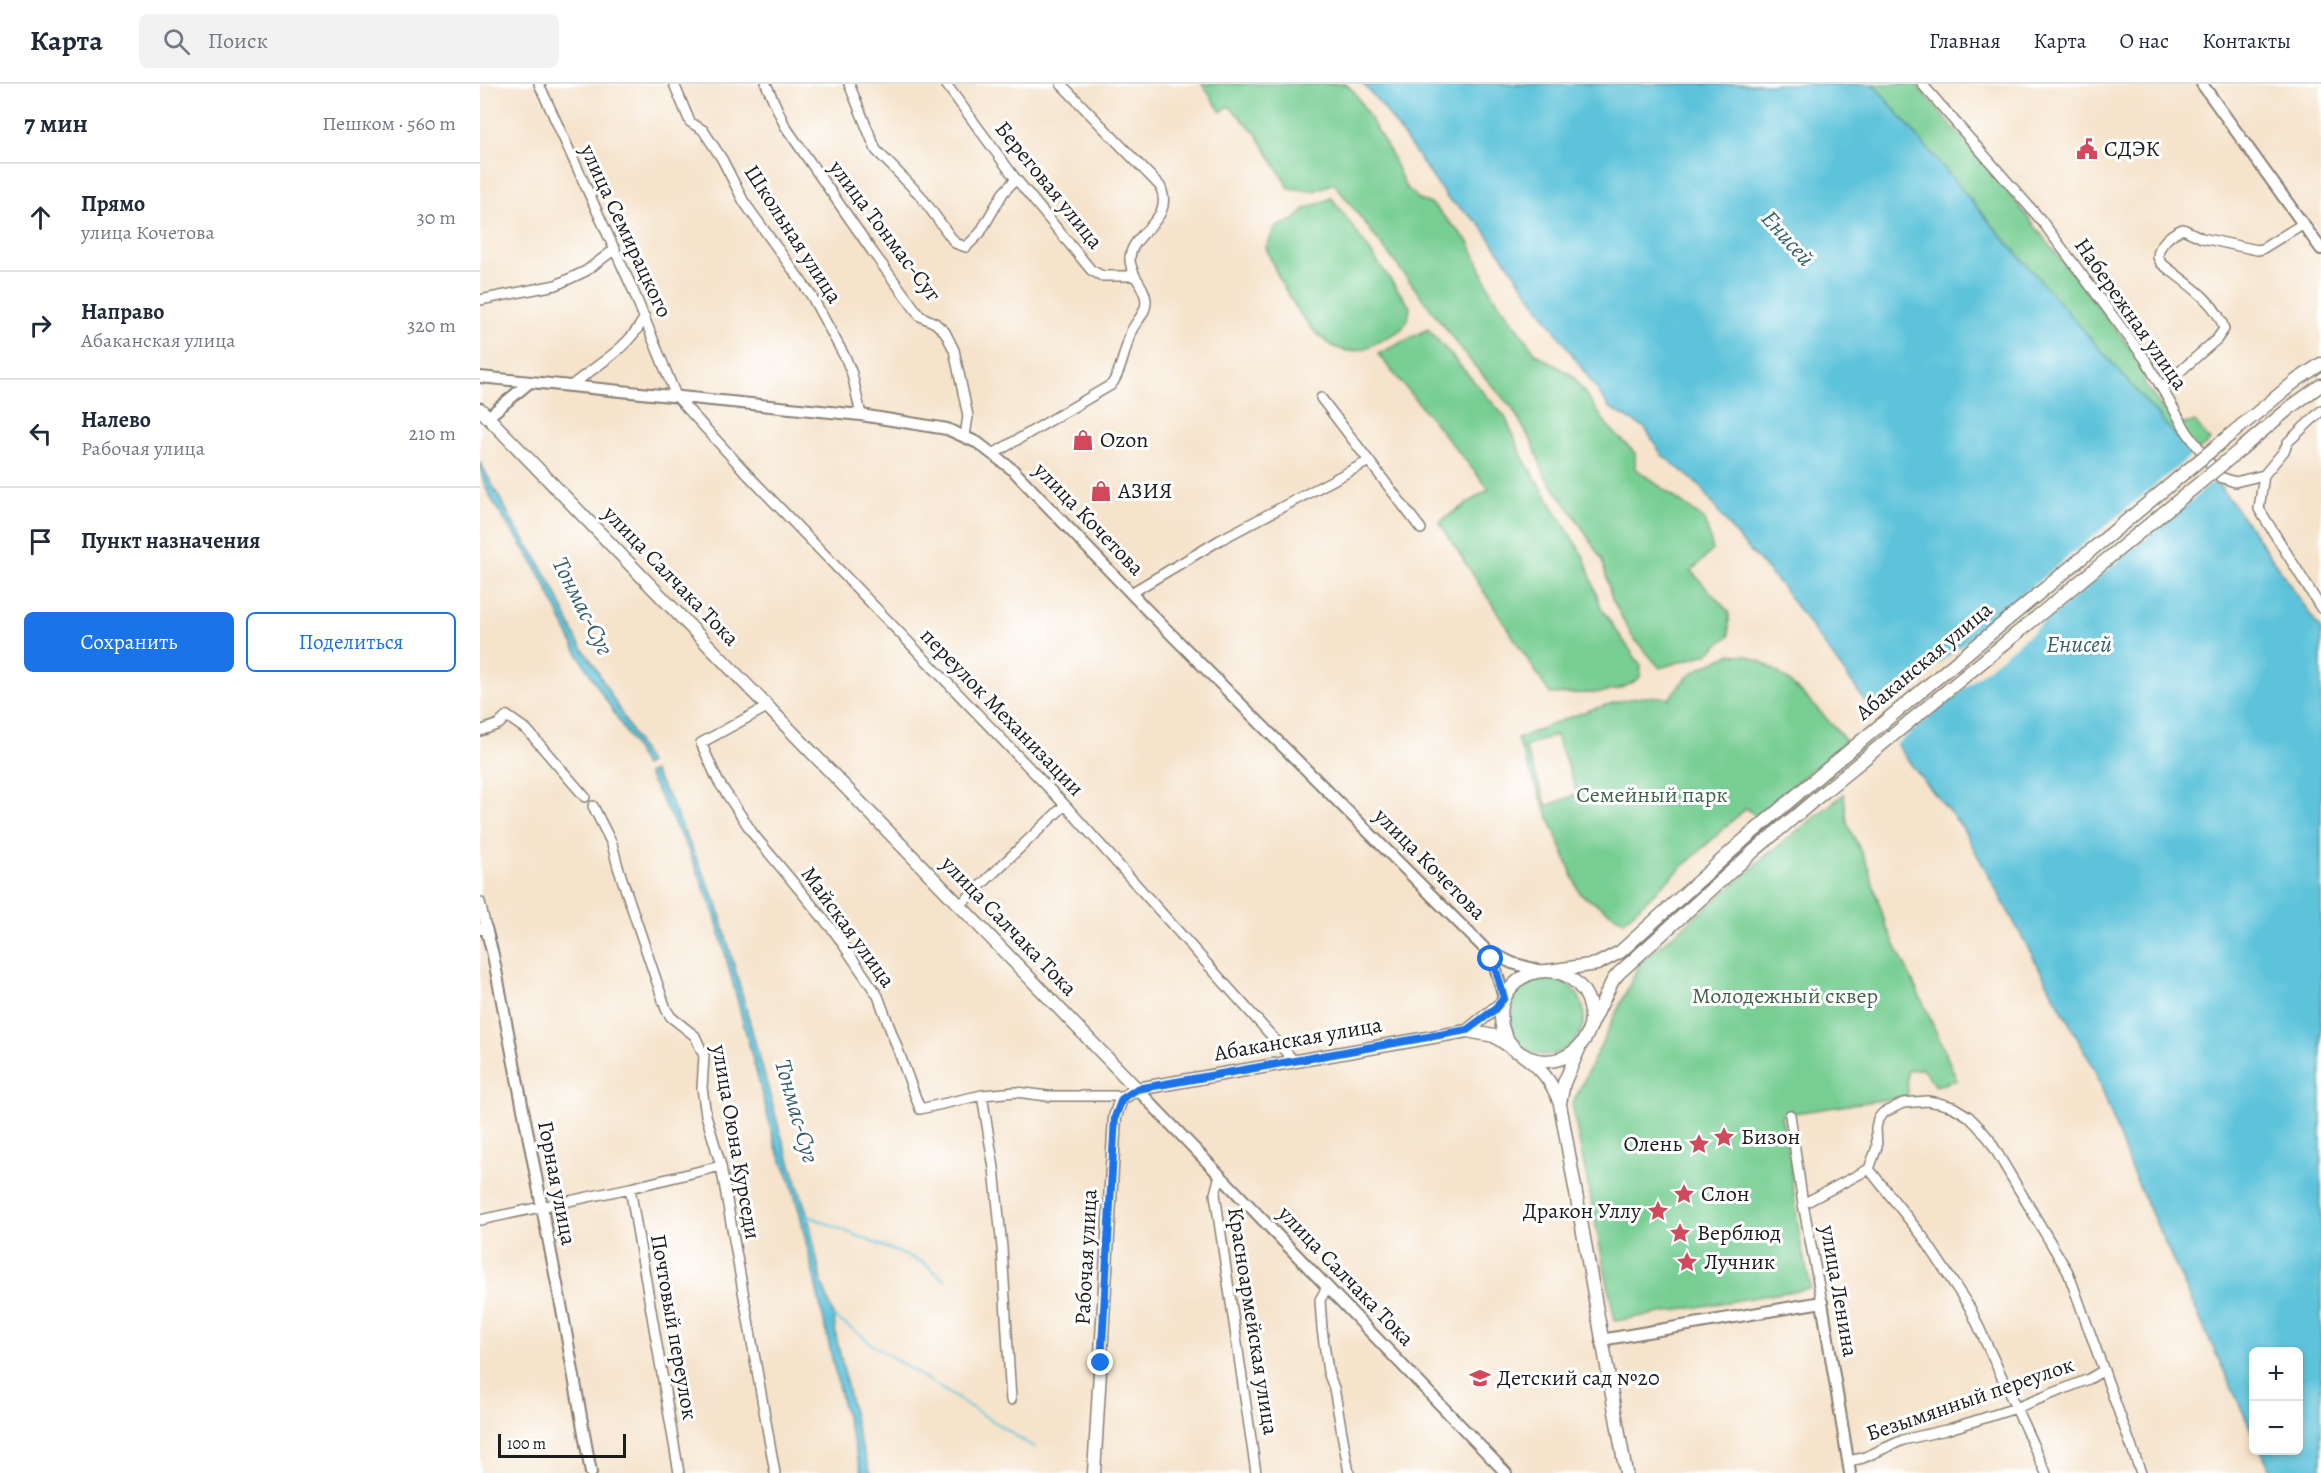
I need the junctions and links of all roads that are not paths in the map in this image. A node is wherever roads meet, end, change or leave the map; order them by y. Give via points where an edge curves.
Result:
1 (539, 84) edge
2 (674, 84) edge
3 (766, 84) edge
4 (849, 84) edge
5 (946, 84) edge
6 (1061, 84) edge
7 (1922, 84) edge
8 (2202, 84) edge
9 (1016, 179) junction
10 (2304, 223) junction
11 (615, 249) junction
12 (2321, 249) edge
13 (1136, 276) junction
14 (480, 300) edge
15 (645, 317) junction
16 (2321, 364) edge
17 (480, 377) edge
18 (530, 382) junction
19 (2321, 385) edge
20 (571, 386) junction
21 (2162, 387) junction
22 (676, 396) junction
23 (1322, 398) dead end
24 (2321, 411) edge
25 (484, 413) edge
26 (861, 415) junction
27 (965, 436) junction
28 (993, 454) junction
29 (1369, 461) junction
30 (2264, 475) junction
31 (1421, 529) dead end
32 (1131, 593) junction
33 (2321, 608) edge
34 (767, 706) junction
35 (480, 731) edge
36 (585, 797) dead end
37 (1065, 805) junction
38 (592, 807) dead end
39 (480, 902) edge
40 (960, 905) junction
41 (483, 929) edge
42 (1485, 949) junction
43 (1545, 971) junction
44 (1503, 1000) junction
45 (1467, 1030) junction
46 (1587, 1034) junction
47 (1518, 1052) junction
48 (1294, 1061) junction
49 (1137, 1089) junction
50 (982, 1095) junction
51 (1122, 1099) junction
52 (1560, 1104) junction
53 (1790, 1116) dead end
54 (721, 1166) junction
55 (1869, 1169) junction
56 (1220, 1175) junction
57 (630, 1188) junction
58 (1803, 1204) junction
59 (542, 1206) junction
60 (480, 1220) edge
61 (1328, 1287) junction
62 (1822, 1302) junction
63 (1601, 1340) junction
64 (2104, 1370) junction
65 (1011, 1400) dead end
66 (2016, 1408) junction
67 (1848, 1461) junction
68 (591, 1473) edge
69 (679, 1473) edge
70 (774, 1473) edge
71 (1094, 1473) edge
72 (1256, 1473) edge
73 (1349, 1473) edge
74 (1506, 1473) edge
75 (1626, 1473) edge
76 (1850, 1473) edge
77 (2046, 1473) edge
78 (2141, 1473) edge

1 - 11 street, улица Семирацкого
2 - 26 street, Школьная улица via 690,122 703,130 744,202 811,295 846,358
3 - 27 street, улица Тонмас-Суг via 785,126 872,251 920,316 945,332 954,350 968,416
4 - 9 street via 876,150 920,195 959,246 968,246 976,239 1003,193
5 - 9 street, Береговая улица
6 - 13 street via 1160,186 1164,195 1161,212 1132,250 1130,265
7 - 21 street, Набережная улица via 2041,220
8 - 10 street
9 - 13 street, Береговая улица via 1091,270 1102,276
10 - 12 street
10 - 21 street via 2257,250 2184,230 2160,247 2161,263 2202,297 2217,313 2224,329
11 - 14 street via 586,271 556,285
11 - 15 street, улица Семирацкого
13 - 28 street via 1146,300 1145,308 1133,328 1116,379
15 - 20 street via 623,348
15 - 22 street, улица Семирацкого
16 - 43 main road, Абаканская улица, bridge via 1820,775 1620,952 1597,964
17 - 18 street, улица Кочетова
18 - 20 street, улица Кочетова
18 - 25 street
19 - 46 main road, Абаканская улица, bridge via 1755,850 1619,973
20 - 22 street, улица Кочетова
21 - 30 street, Набережная улица via 2187,432 2220,477 2235,482
22 - 26 street, улица Кочетова
22 - 37 street, переулок Механизации
23 - 29 street
24 - 30 street via 2288,442
25 - 34 main road, улица Салчака Тока
26 - 27 street, улица Кочетова via 947,429
27 - 28 street, улица Кочетова
28 - 32 street, улица Кочетова
29 - 31 street
29 - 32 street via 1220,540
30 - 33 street via 2259,509
32 - 42 street, улица Кочетова
34 - 40 main road, улица Салчака Тока
34 - 50 street, Майская улица via 701,743 718,781 754,835 836,934 878,996 920,1109
35 - 36 street via 499,724 507,716 528,731
37 - 40 street
37 - 48 street, переулок Механизации
38 - 54 street, улица Оюна Курседи via 612,844 666,1009 701,1045 706,1115
39 - 41 street, Горная улица
40 - 49 main road, улица Салчака Тока
41 - 59 street, Горная улица
42 - 43 street, улица Кочетова via 1512,963
42 - 44 street, улица Кочетова via 1496,970
43 - 44 main road via 1517,981
43 - 46 main road via 1569,977 1585,993 1591,1016
44 - 45 main road, Абаканская улица
44 - 47 main road via 1502,1028
45 - 47 main road, Абаканская улица via 1494,1036
45 - 48 main road, Абаканская улица
46 - 47 main road via 1577,1049 1557,1060 1541,1061
46 - 52 main road via 1568,1070
47 - 52 main road via 1545,1075
48 - 49 main road, Абаканская улица
49 - 51 main road
49 - 56 street, улица Салчака Тока
50 - 51 street via 1016,1092
50 - 65 street via 1002,1248
51 - 71 main road, Рабочая улица via 1115,1117
52 - 63 main road
53 - 58 street, улица Ленина
54 - 57 street
54 - 70 street, улица Оюна Курседи
55 - 58 street
55 - 64 street via 1878,1147 1876,1124 1891,1108 1927,1101 1953,1107 1968,1116 1989,1139 2068,1272
55 - 66 street via 1923,1237 1970,1308
56 - 61 street, улица Салчака Тока
56 - 72 street, Красноармейская улица via 1215,1194
57 - 59 street
57 - 69 street, Почтовый переулок
58 - 62 street, улица Ленина
59 - 60 street
59 - 68 street, Горная улица
61 - 73 street via 1320,1300 1323,1329
61 - 74 street, улица Салчака Тока
62 - 63 street
62 - 67 street, улица Ленина
63 - 75 main road
64 - 66 street, Безымянный переулок
64 - 78 street
66 - 67 street, Безымянный переулок via 1903,1440
66 - 77 street
67 - 76 street, улица Ленина

